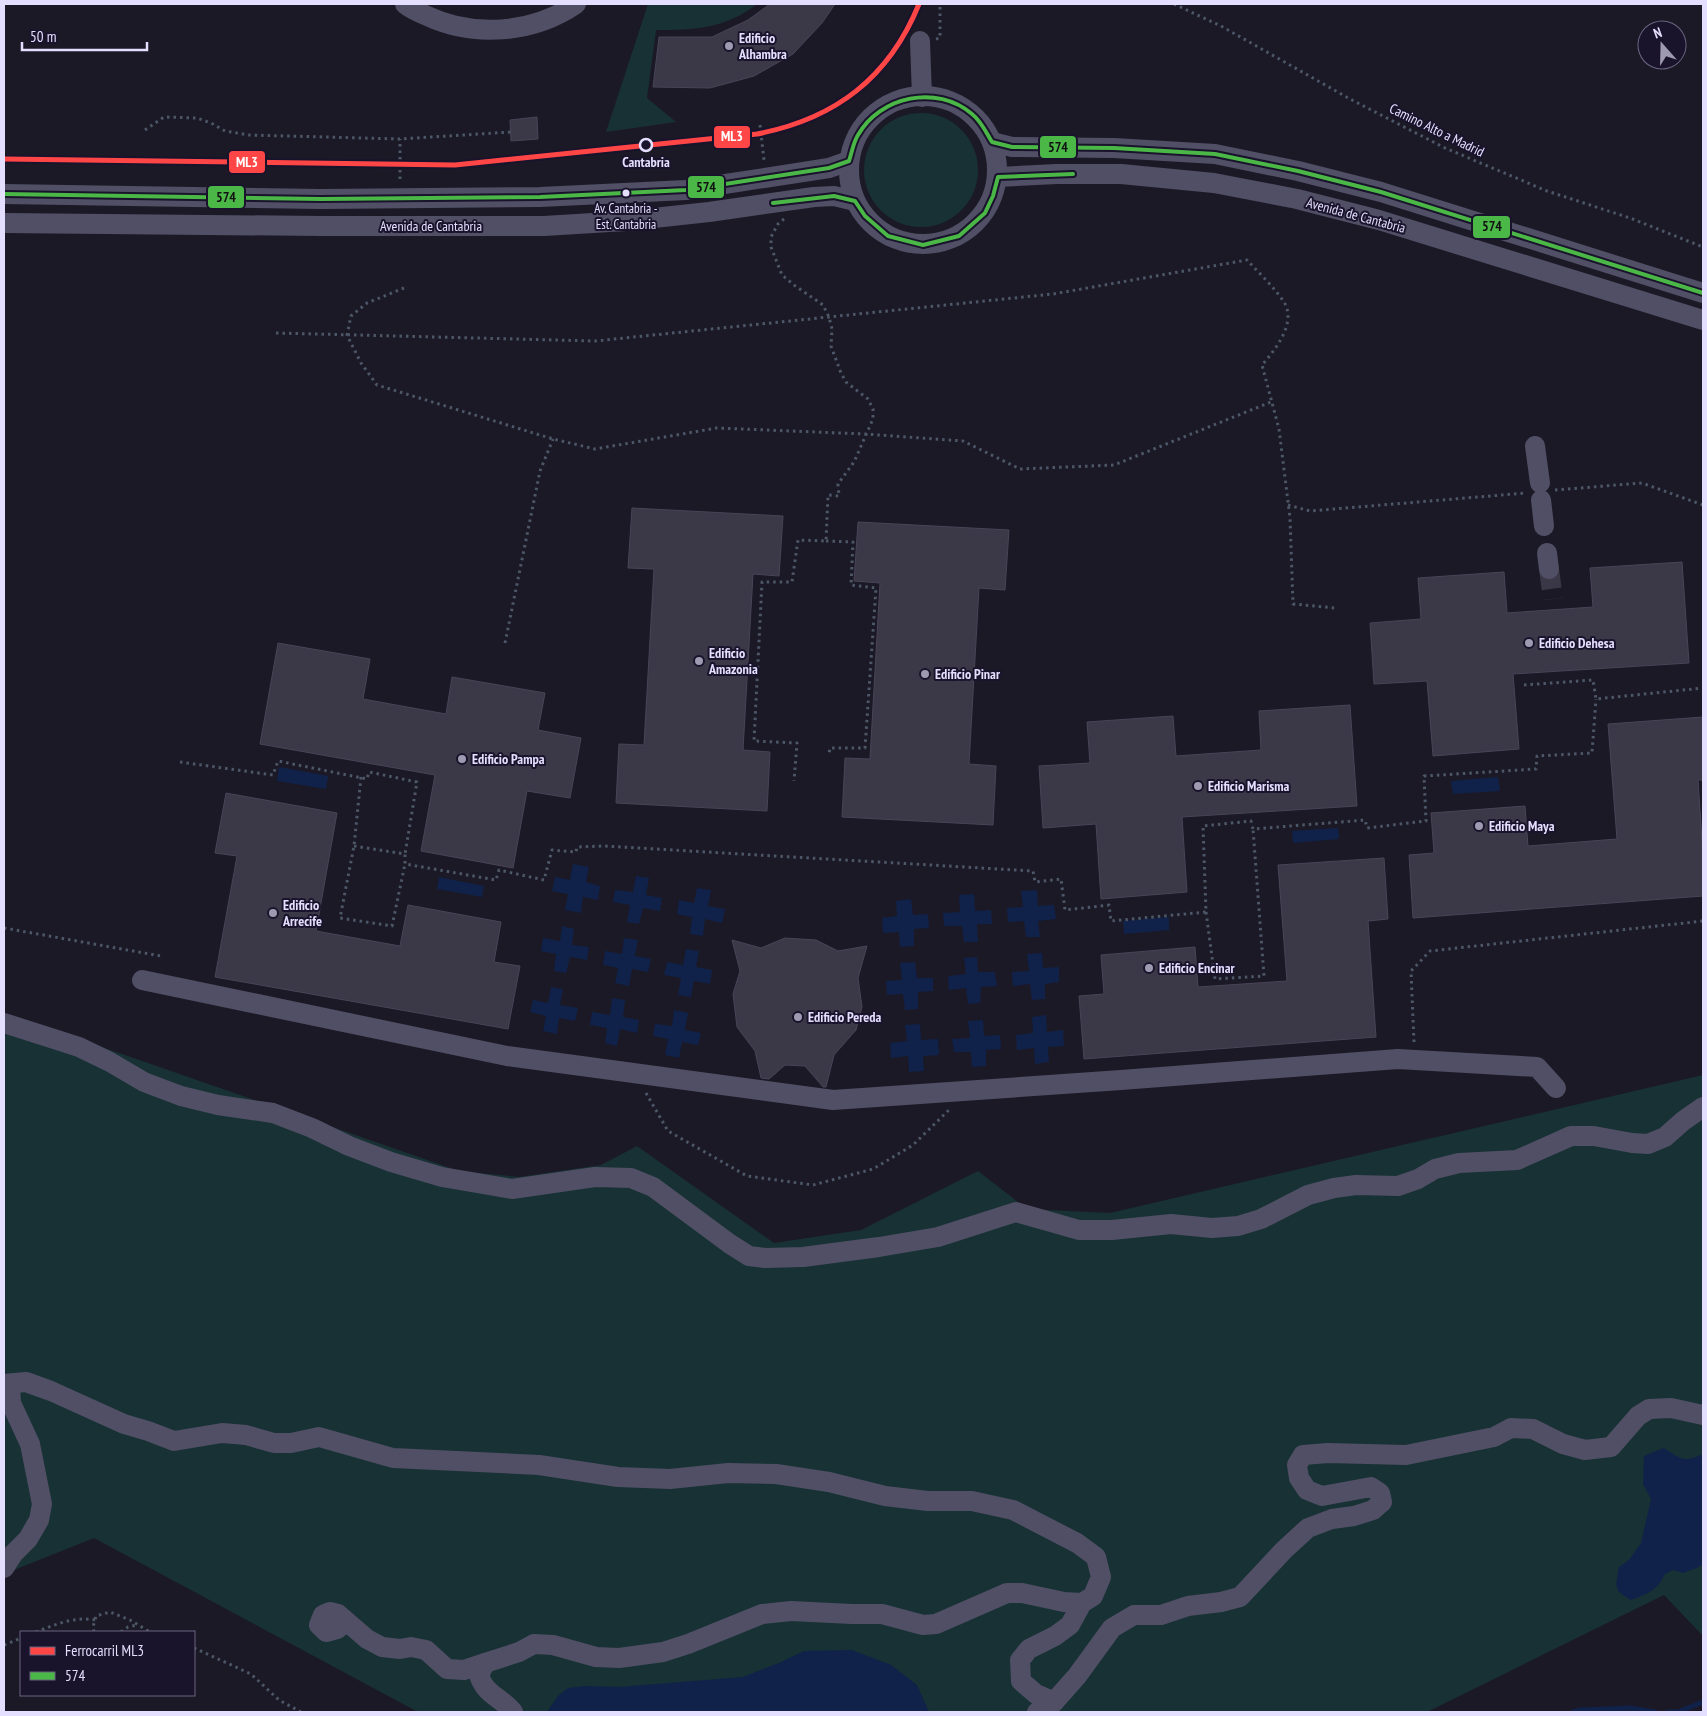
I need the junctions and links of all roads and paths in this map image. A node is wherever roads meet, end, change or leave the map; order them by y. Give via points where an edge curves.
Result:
1 (405, 4) edge
2 (576, 4) edge
3 (940, 4) edge
4 (1174, 4) edge
5 (920, 41) joint
6 (922, 96) junction
7 (760, 125) dead end
8 (145, 130) dead end
9 (510, 132) dead end
10 (400, 139) junction
11 (992, 142) junction
12 (764, 160) dead end
13 (849, 161) junction
14 (998, 177) junction
15 (400, 179) dead end
16 (4, 194) edge
17 (789, 200) junction
18 (855, 201) junction
19 (4, 223) edge
20 (1703, 247) edge
21 (404, 288) dead end
22 (1703, 293) edge
23 (829, 317) junction
24 (1703, 320) edge
25 (276, 333) dead end
26 (347, 335) junction
27 (1271, 402) junction
28 (865, 434) junction
29 (553, 438) junction
30 (1534, 446) dead end
31 (1543, 491) junction
32 (1288, 505) junction
33 (1703, 505) edge
34 (1544, 526) dead end
35 (826, 541) junction
36 (1335, 608) dead end
37 (505, 643) dead end
38 (1524, 685) dead end
39 (1703, 688) edge
40 (1596, 699) junction
41 (829, 754) dead end
42 (180, 762) dead end
43 (361, 777) junction
44 (794, 781) dead end
45 (1253, 829) junction
46 (354, 846) junction
47 (404, 854) junction
48 (405, 864) junction
49 (1206, 912) junction
50 (1703, 921) edge
51 (4, 928) edge
52 (161, 956) dead end
53 (142, 980) dead end
54 (4, 1023) edge
55 (1414, 1048) dead end
56 (634, 1073) junction
57 (1556, 1088) dead end
58 (968, 1091) junction
59 (1703, 1107) edge
60 (1091, 1230) junction
61 (1105, 1247) dead end
62 (7, 1384) edge
63 (1703, 1415) edge
64 (4, 1568) edge
65 (1082, 1604) junction
66 (95, 1620) junction
67 (346, 1622) dead end
68 (138, 1625) junction
69 (38, 1631) edge
70 (94, 1631) edge
71 (122, 1631) edge
72 (148, 1631) edge
73 (20, 1638) edge
74 (4, 1644) edge
75 (195, 1648) edge
76 (485, 1663) junction
77 (464, 1670) junction
78 (482, 1685) junction
79 (1054, 1702) junction
80 (301, 1712) edge
81 (513, 1712) edge
82 (1036, 1712) edge

1 - 2 street via 434,19 462,28 494,31 524,27
3 - 5 path via 940,38
4 - 20 path, Camino Alto a Madrid via 1221,26 1445,148 1547,191 1630,218
5 - 6 street
6 - 11 street via 944,99 969,112
6 - 13 street via 892,103 874,115 858,134
7 - 12 path
8 - 10 path via 164,118 197,118 225,131 249,134
9 - 10 path
10 - 15 path
11 - 14 street
11 - 22 street, Avenida de Cantabria via 1012,147 1114,148 1215,154 1298,171 1381,192
13 - 16 street, Avenida de Cantabria via 829,168 686,190 540,197 321,199
13 - 18 street
14 - 18 street via 984,213 959,236 923,245 888,236 865,216
14 - 24 street, Avenida de Cantabria via 1121,174 1214,183 1296,199 1388,223
17 - 18 street, Avenida de Cantabria via 834,196
17 - 19 street, Avenida de Cantabria via 626,222 544,226
17 - 23 path via 789,214 778,224 771,238 771,247 782,274 822,305
21 - 26 path via 367,303 350,316
23 - 26 path via 595,341
23 - 27 path via 1053,294 1247,260 1285,303 1288,322 1276,349 1262,365
23 - 28 path via 831,346 841,372 846,382 868,399 873,409 873,419
25 - 26 path
26 - 29 path via 360,363 378,385
27 - 28 path via 1114,465 1020,469 963,441
27 - 32 path via 1278,429
28 - 29 path via 717,428 595,449
28 - 35 path via 854,462 838,484 839,496 828,495
29 - 37 path via 540,471
30 - 31 street
31 - 32 path via 1310,511
31 - 33 path via 1642,483
31 - 34 street
32 - 36 path via 1293,604
35 - 41 path via 853,542 851,585 876,588 865,748 830,748
35 - 44 path via 798,540 792,582 762,582 754,741 797,744
38 - 40 path via 1593,680
39 - 40 path
40 - 45 path via 1592,753 1537,756 1536,769 1424,776 1426,821 1367,828 1365,820
42 - 43 path via 273,775 278,760
43 - 46 path
43 - 47 path via 367,779 369,772 418,782
45 - 49 path via 1251,821 1202,826
45 - 49 path via 1264,976 1215,979
46 - 47 path
46 - 48 path via 340,918 392,926
47 - 48 path
48 - 49 path via 496,880 499,870 544,880 552,850 576,852 577,847 604,846 1023,870 1033,871 1035,882 1061,879 1064,910 1109,905 1111,921
50 - 55 path via 1430,951 1411,971
51 - 52 path
53 - 56 street via 507,1056
54 - 60 street via 79,1047 144,1082 181,1096 273,1114 391,1162 442,1177 512,1189 595,1177 631,1178 653,1187 750,1256 803,1257 879,1248 938,1237 1016,1212 1079,1230
56 - 58 street via 833,1100
56 - 58 path via 668,1131 747,1176 813,1185 873,1169 913,1145
57 - 58 street via 1537,1067 1398,1059
59 - 60 street via 1666,1137 1648,1144 1571,1136 1517,1160 1459,1163 1435,1169 1398,1186 1356,1185 1308,1195 1261,1219 1238,1226 1212,1228 1171,1224
60 - 61 street
62 - 64 street via 11,1403 30,1444 42,1504 39,1520 28,1539
62 - 65 street via 26,1382 124,1424 174,1441 222,1434 291,1443 319,1437 394,1458 539,1465 618,1477 776,1474 829,1482 885,1496 928,1501 972,1501 1013,1510 1077,1543 1096,1557 1101,1577 1093,1596
63 - 79 street via 1671,1408 1648,1409 1611,1447 1585,1450 1563,1444 1533,1429 1511,1428 1494,1437 1406,1455 1303,1455 1297,1465 1299,1478 1307,1490 1322,1496 1371,1487 1380,1493 1382,1502 1373,1510 1308,1528 1240,1596 1161,1615 1134,1615 1112,1628 1078,1676
65 - 76 street via 1007,1593 936,1624 923,1625 882,1614 791,1611 762,1614 663,1652 619,1658 596,1657 553,1645 534,1644
65 - 79 street via 1070,1625 1030,1649 1020,1660 1021,1680 1036,1694
66 - 68 path via 96,1616 110,1612
66 - 69 path via 84,1618
66 - 70 path
67 - 77 street via 382,1647 426,1650 447,1669
68 - 71 path
68 - 72 path
73 - 74 path
75 - 80 path via 251,1674 278,1700
76 - 77 street
76 - 78 street via 479,1674
77 - 78 street
78 - 81 street
79 - 82 street

